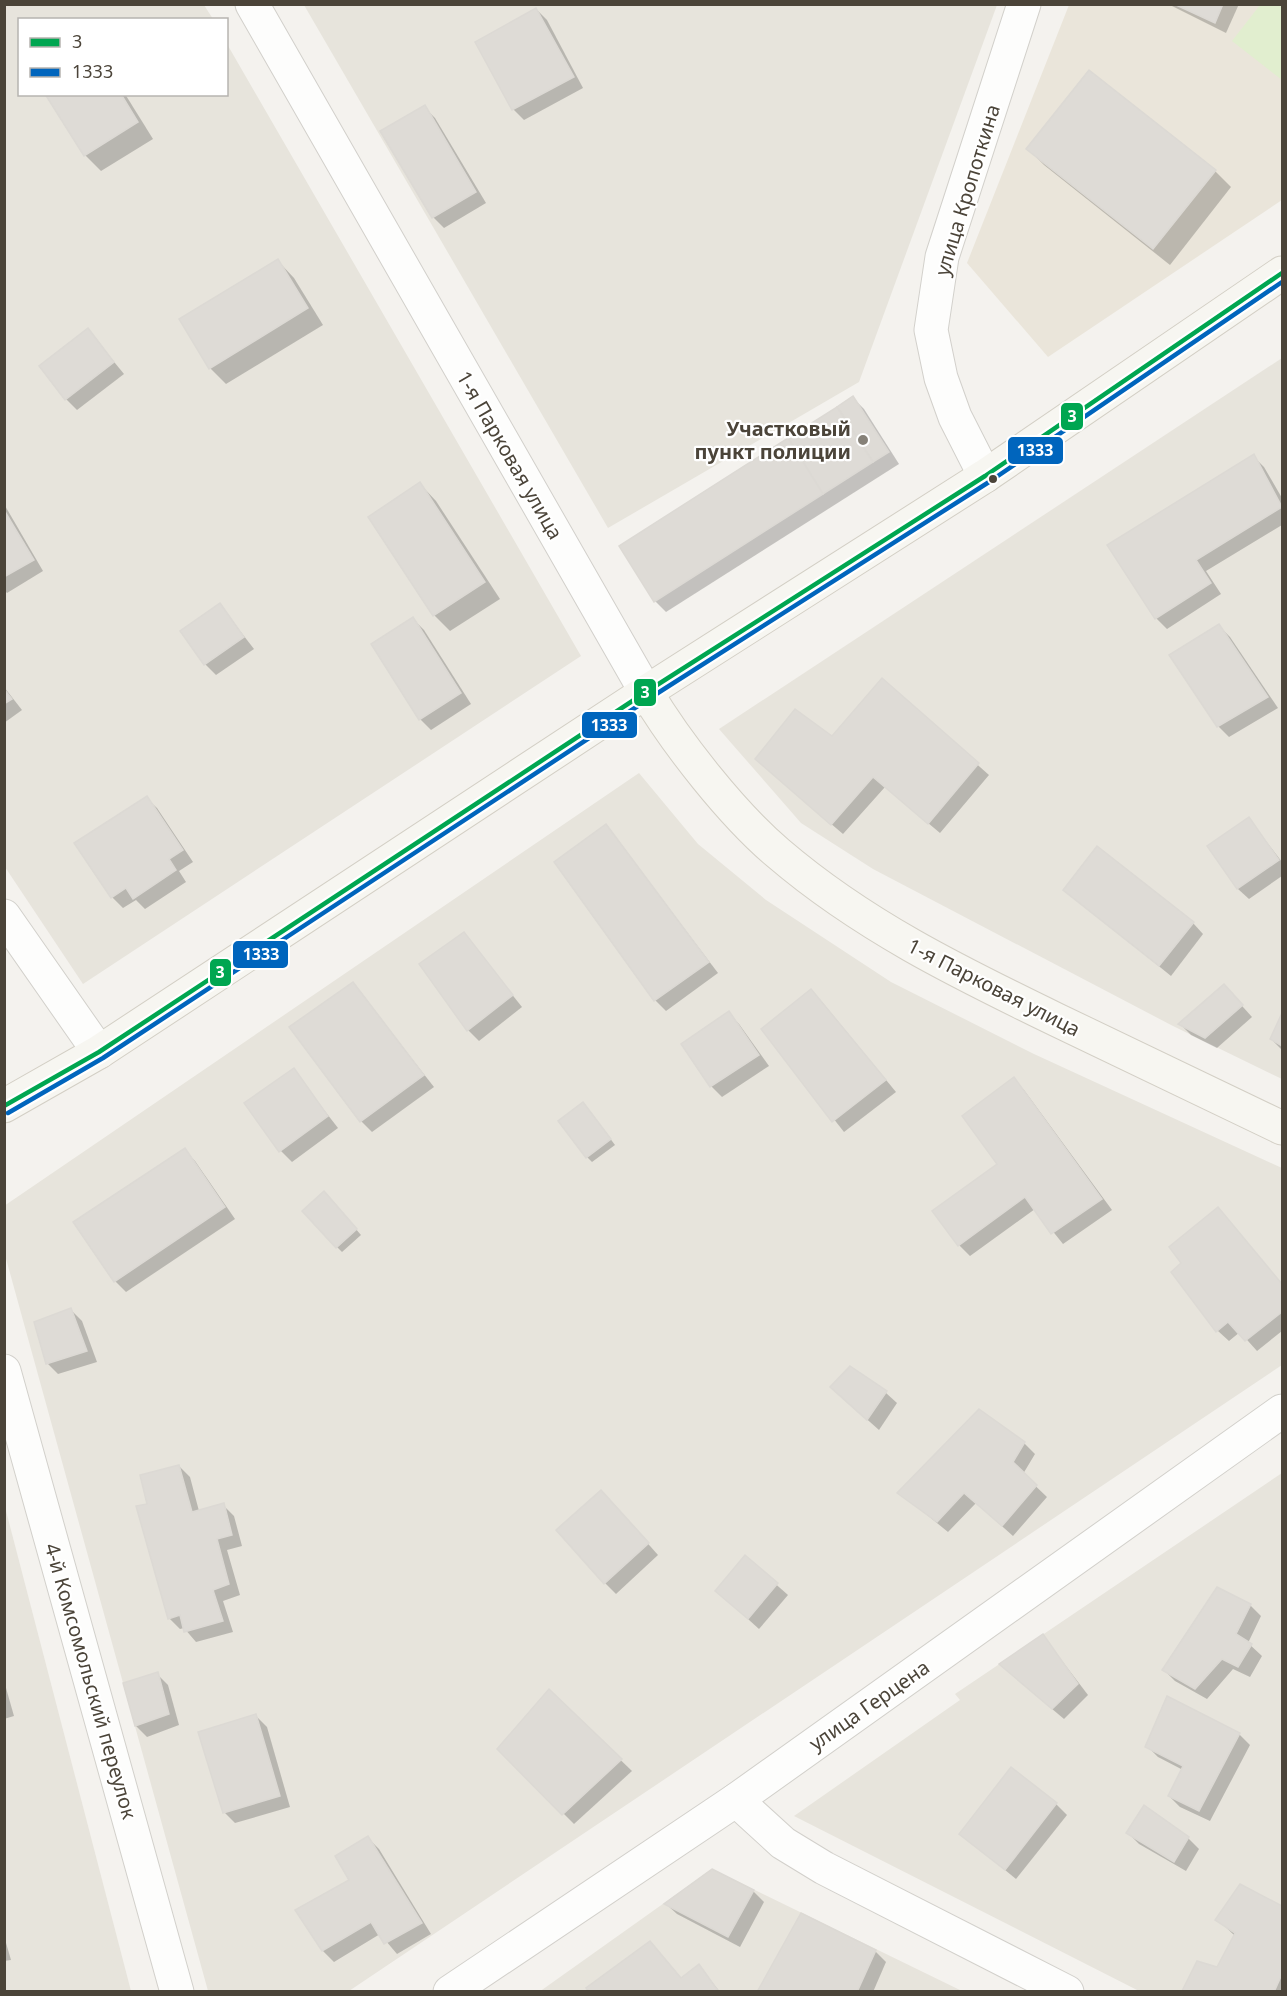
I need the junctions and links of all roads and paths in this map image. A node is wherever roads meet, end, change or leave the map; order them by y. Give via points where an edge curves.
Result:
1 (252, 4) edge
2 (1024, 4) edge
3 (1282, 273) edge
4 (985, 476) junction
5 (646, 692) junction
6 (4, 916) edge
7 (99, 1052) junction
8 (4, 1106) edge
9 (1282, 1128) edge
10 (4, 1371) edge
11 (1282, 1411) edge
12 (736, 1800) junction
13 (177, 1992) edge
14 (450, 1992) edge
15 (1067, 1992) edge

1 - 5 street, 1-я Парковая улица
2 - 4 street, улица Кропоткина via 942,257 931,330 941,378 955,417
3 - 4 street
4 - 5 street
5 - 7 street
5 - 9 street, 1-я Парковая улица via 663,720 733,807 777,852 848,907 937,962
6 - 7 street
7 - 8 street
10 - 13 street, 4-й Комсомольский переулок
11 - 12 street, улица Герцена
12 - 14 street, улица Герцена
12 - 15 street via 783,1844 824,1868

